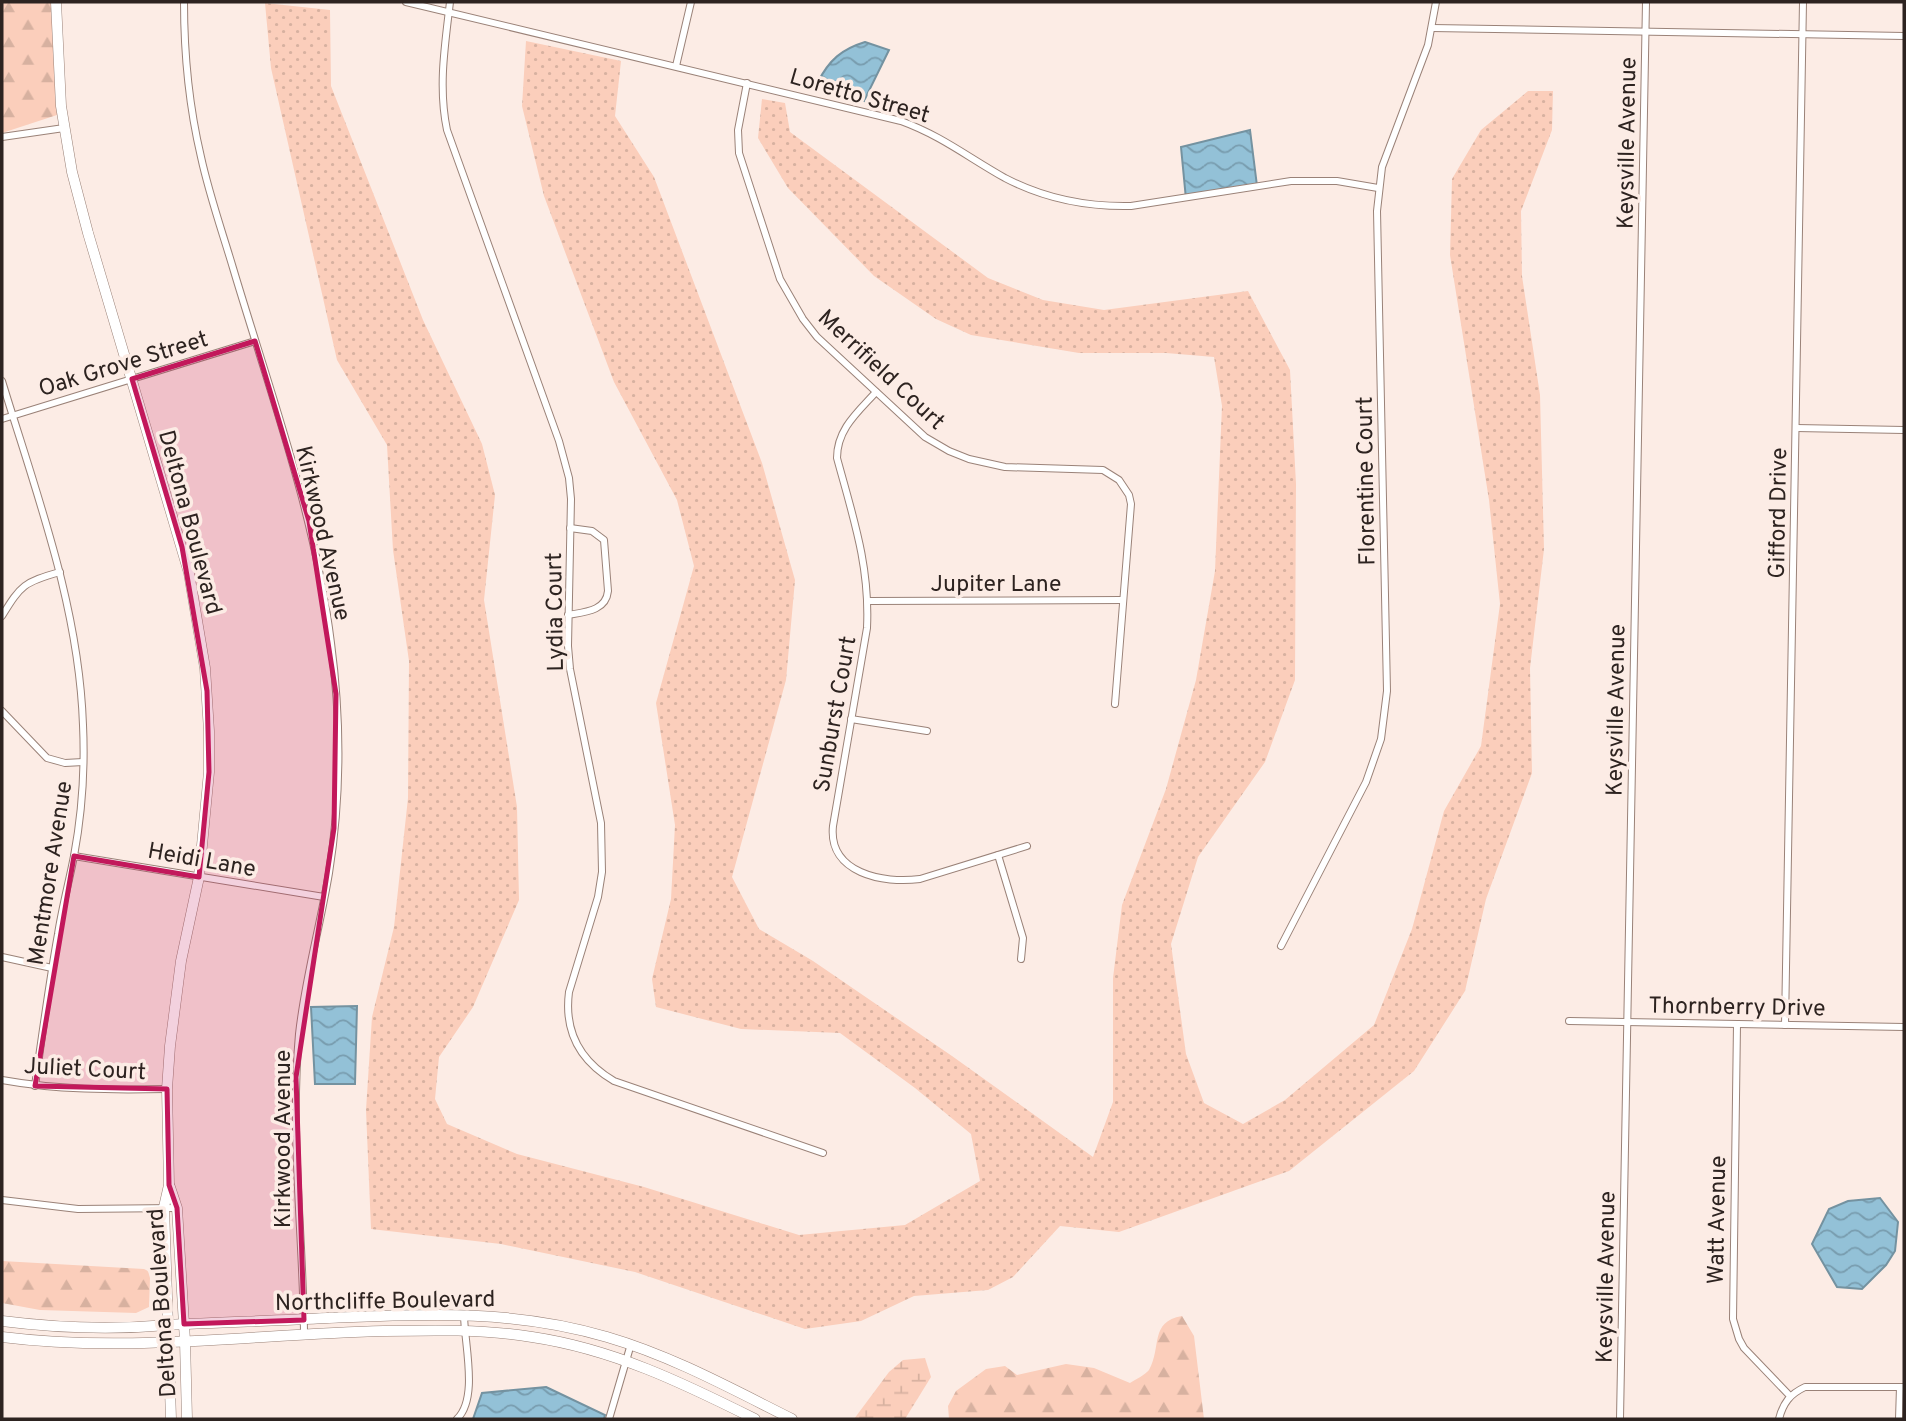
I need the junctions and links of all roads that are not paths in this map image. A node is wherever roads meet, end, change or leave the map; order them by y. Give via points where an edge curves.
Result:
1 (57, 2) edge
2 (184, 2) edge
3 (406, 2) edge
4 (450, 2) edge
5 (691, 2) edge
6 (1436, 2) edge
7 (1646, 2) edge
8 (1803, 2) edge
9 (449, 11) junction
10 (1432, 27) junction
11 (1645, 32) junction
12 (1802, 34) junction
13 (1904, 36) edge
14 (676, 66) junction
15 (747, 83) junction
16 (64, 128) junction
17 (2, 137) edge
18 (1378, 188) junction
19 (255, 341) junction
20 (132, 379) junction
21 (2, 381) edge
22 (876, 392) junction
23 (12, 416) junction
24 (2, 419) edge
25 (1796, 428) junction
26 (1904, 430) edge
27 (570, 528) junction
28 (60, 572) junction
29 (1124, 600) junction
30 (868, 601) junction
31 (568, 615) junction
32 (2, 616) edge
33 (1115, 704) dead end
34 (2, 711) edge
35 (851, 719) junction
36 (927, 731) dead end
37 (83, 761) junction
38 (1027, 846) dead end
39 (999, 855) junction
40 (74, 856) junction
41 (199, 877) junction
42 (324, 897) junction
43 (1281, 946) dead end
44 (2, 957) edge
45 (1021, 959) dead end
46 (52, 968) junction
47 (1569, 1021) dead end
48 (1627, 1022) junction
49 (1737, 1024) junction
50 (1785, 1025) junction
51 (1904, 1027) edge
52 (2, 1080) edge
53 (35, 1086) junction
54 (167, 1090) junction
55 (823, 1153) dead end
56 (169, 1185) junction
57 (2, 1200) edge
58 (164, 1207) junction
59 (177, 1208) junction
60 (464, 1314) junction
61 (304, 1320) junction
62 (2, 1321) edge
63 (184, 1324) junction
64 (168, 1325) junction
65 (464, 1331) junction
66 (304, 1333) junction
67 (2, 1337) edge
68 (185, 1341) junction
69 (168, 1342) junction
70 (631, 1344) junction
71 (626, 1360) junction
72 (1902, 1387) edge
73 (1790, 1396) junction
74 (171, 1419) edge
75 (187, 1419) edge
76 (457, 1419) edge
77 (609, 1419) edge
78 (755, 1419) edge
79 (792, 1419) edge
80 (1620, 1419) edge
81 (1779, 1419) edge
82 (1899, 1419) edge

1 - 16 main road, Deltona Boulevard
2 - 19 street, Kirkwood Avenue via 185,55 196,137
3 - 9 street, Loretto Street
4 - 9 street, Lydia Court
5 - 14 street
6 - 10 street, Florentine Court
7 - 11 street, Keysville Avenue
8 - 12 street, Gifford Drive
9 - 14 street, Loretto Street
9 - 27 street, Lydia Court via 441,95 447,130 564,458
10 - 11 street
10 - 18 street, Florentine Court
11 - 12 street
11 - 48 street, Keysville Avenue
12 - 13 street
12 - 25 street, Gifford Drive
14 - 15 street, Loretto Street
15 - 18 street, Loretto Street via 901,121 941,137 1026,188 1086,205 1131,206 1312,180
15 - 22 street, Merrifield Court via 738,130 740,153 780,279 817,337
16 - 17 street
16 - 20 main road, Deltona Boulevard via 80,202
18 - 43 street, Florentine Court via 1385,714 1366,782
19 - 20 street, Oak Grove Street
19 - 42 street, Kirkwood Avenue via 309,521 332,648 337,783
20 - 23 street, Oak Grove Street
20 - 41 main road, Deltona Boulevard via 189,573 204,657 209,772
21 - 23 street, Mentmore Avenue
22 - 29 street, Merrifield Court via 925,437 969,459 1005,467 1094,468 1119,480 1131,504
22 - 30 street, Sunburst Court via 845,427 837,449 864,558
23 - 24 street, Oak Grove Street
23 - 28 street, Mentmore Avenue
25 - 26 street
25 - 50 street, Gifford Drive
27 - 31 street, Lydia Court
27 - 31 street via 592,531 604,540 608,591 598,608
28 - 32 street via 27,583
28 - 37 street, Mentmore Avenue via 81,686
29 - 30 street, Jupiter Lane
29 - 33 street, Merrifield Court
30 - 35 street, Sunburst Court
31 - 55 street, Lydia Court via 570,669 602,848 598,897 569,992 568,1019 576,1044 591,1065 614,1081
34 - 37 street via 47,758
35 - 36 street
35 - 39 street, Sunburst Court via 832,833 844,862 879,878 906,881
37 - 40 street, Mentmore Avenue
38 - 39 street, Sunburst Court
39 - 45 street via 1023,938
40 - 41 street, Heidi Lane
40 - 46 street, Mentmore Avenue
41 - 42 street, Heidi Lane
41 - 54 main road, Deltona Boulevard via 174,1002
42 - 61 street, Kirkwood Avenue via 306,985 296,1077 295,1169
44 - 46 street
46 - 53 street, Mentmore Avenue
47 - 48 street, Thornberry Drive
48 - 49 street, Thornberry Drive
48 - 80 street, Keysville Avenue
49 - 50 street, Thornberry Drive
49 - 73 street, Watt Avenue via 1733,1319 1744,1348
50 - 51 street, Thornberry Drive
52 - 53 street, Juliet Court
53 - 54 street, Juliet Court
54 - 56 main road, Deltona Boulevard
56 - 58 main road, Deltona Boulevard
56 - 59 main road, Deltona Boulevard
57 - 58 street via 78,1209
58 - 59 street
58 - 64 main road, Deltona Boulevard
59 - 63 main road, Deltona Boulevard
60 - 61 main road, Northcliffe Boulevard
60 - 65 street
60 - 70 main road, Northcliffe Boulevard via 570,1327
61 - 63 main road, Northcliffe Boulevard
61 - 66 street, Kirkwood Avenue
62 - 64 main road, Northcliffe Boulevard via 77,1328
63 - 64 main road, Northcliffe Boulevard
63 - 68 main road, Deltona Boulevard
64 - 69 main road, Deltona Boulevard
65 - 66 main road, Northcliffe Boulevard
65 - 71 main road, Northcliffe Boulevard via 533,1337
65 - 76 street via 469,1392
66 - 68 main road, Northcliffe Boulevard
67 - 69 main road, Northcliffe Boulevard via 88,1344
68 - 69 main road, Northcliffe Boulevard
68 - 75 main road, Deltona Boulevard
69 - 74 main road, Deltona Boulevard
70 - 71 street
70 - 79 main road, Northcliffe Boulevard
71 - 77 street
71 - 78 main road, Northcliffe Boulevard
72 - 73 street via 1815,1385
72 - 82 street
73 - 81 street

